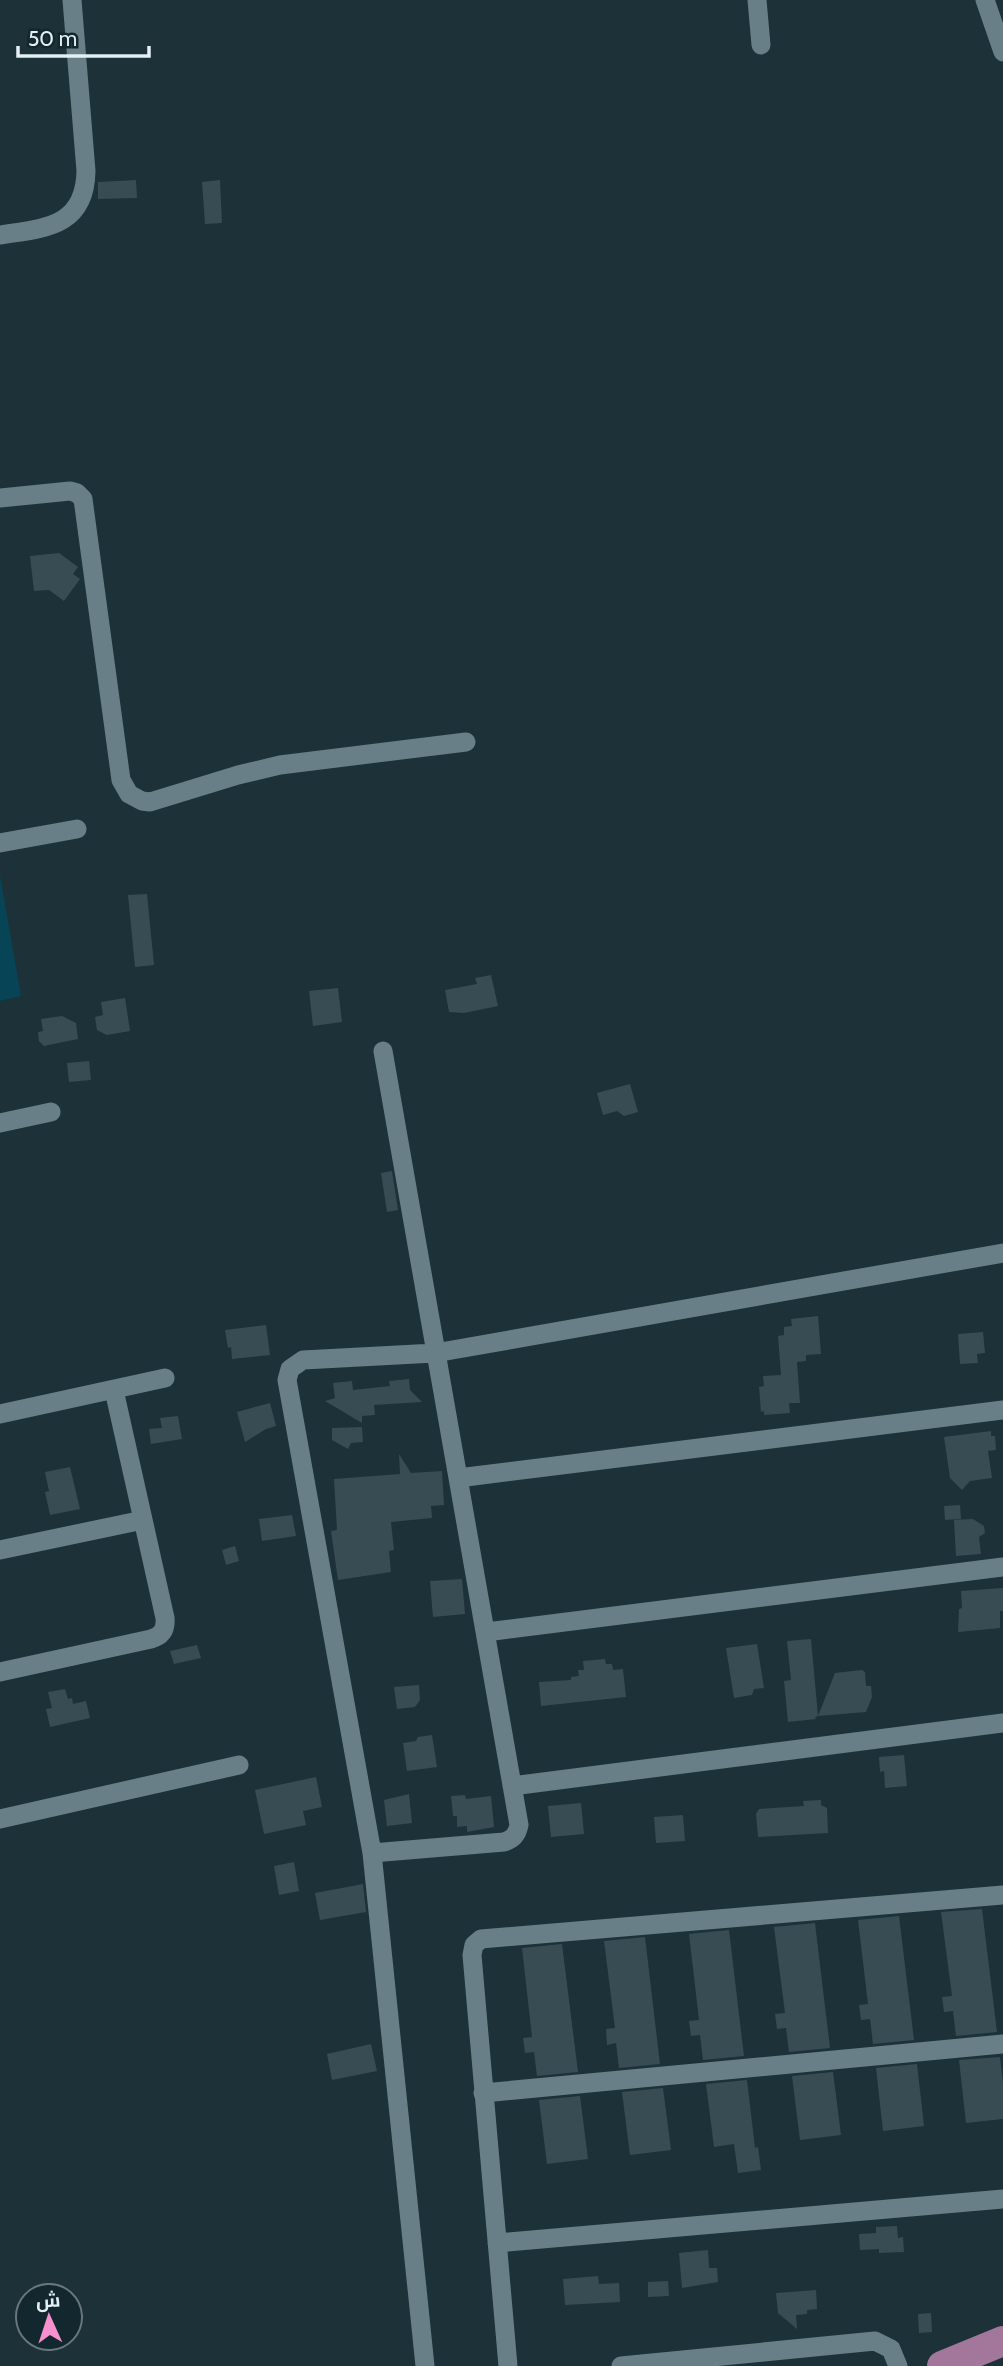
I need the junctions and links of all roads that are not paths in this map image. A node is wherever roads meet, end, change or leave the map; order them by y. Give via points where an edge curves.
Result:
1 (72, 0) edge
2 (757, 0) edge
3 (985, 0) edge
4 (761, 45) dead end
5 (1003, 52) edge
6 (0, 235) edge
7 (0, 498) edge
8 (466, 742) dead end
9 (77, 829) dead end
10 (0, 843) edge
11 (383, 1051) dead end
12 (51, 1112) dead end
13 (0, 1123) edge
14 (1003, 1253) edge
15 (435, 1353) junction
16 (165, 1378) dead end
17 (114, 1390) junction
18 (1003, 1410) edge
19 (0, 1414) edge
20 (458, 1478) junction
21 (143, 1520) junction
22 (0, 1550) edge
23 (1003, 1567) edge
24 (486, 1632) junction
25 (0, 1672) edge
26 (1003, 1723) edge
27 (239, 1765) dead end
28 (512, 1786) junction
29 (0, 1819) edge
30 (372, 1853) junction
31 (1003, 1895) edge
32 (1003, 2044) edge
33 (483, 2093) junction
34 (1003, 2199) edge
35 (497, 2243) junction
36 (1003, 2341) edge
37 (425, 2366) edge
38 (508, 2366) edge
39 (621, 2366) edge
40 (898, 2366) edge
41 (942, 2366) edge

1 - 6 street via 86,171 82,199 69,216 51,227
2 - 4 street
3 - 5 street
7 - 8 street via 70,491 83,499 121,780 135,798 158,801 291,763
9 - 10 street
11 - 15 street
12 - 13 street
14 - 15 street
15 - 20 street
15 - 30 street via 303,1360 287,1375
16 - 17 street
17 - 19 street
17 - 21 street
18 - 20 street
20 - 24 street
21 - 22 street
21 - 25 street via 165,1618 161,1634
23 - 24 street
24 - 28 street
26 - 28 street
27 - 29 street
28 - 30 street via 519,1825 512,1839
30 - 37 street
31 - 33 street via 481,1939 472,1955
32 - 33 street
33 - 35 street
34 - 35 street
35 - 38 street
36 - 41 main road
39 - 40 street via 875,2341 891,2349

